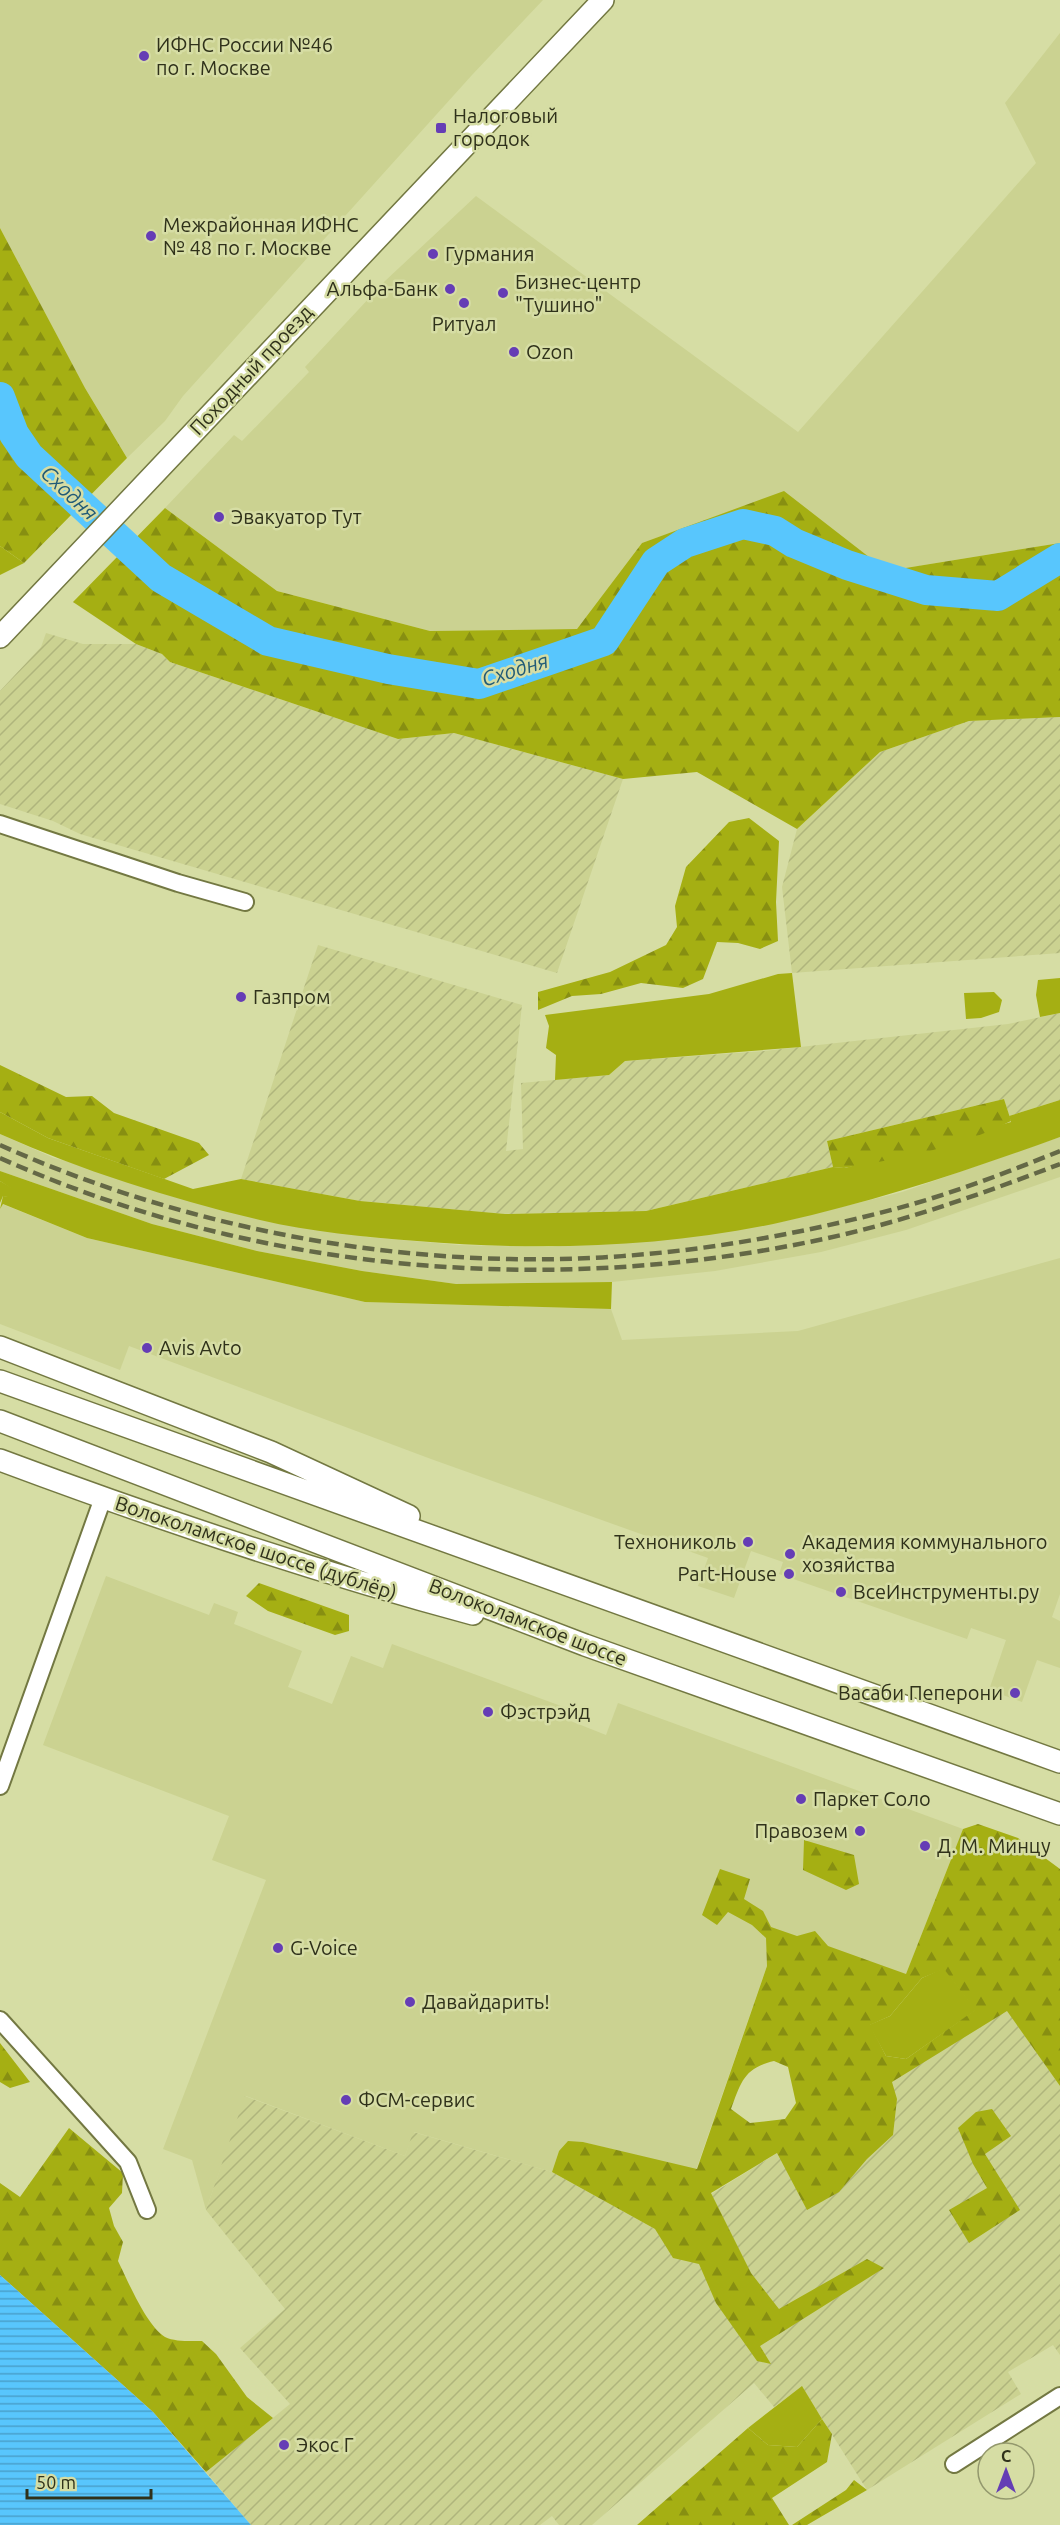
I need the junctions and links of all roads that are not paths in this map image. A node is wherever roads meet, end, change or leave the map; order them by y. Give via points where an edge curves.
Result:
1 (603, 0) edge
2 (0, 637) edge
3 (0, 824) edge
4 (245, 902) dead end
5 (0, 1347) edge
6 (0, 1381) edge
7 (0, 1421) edge
8 (0, 1460) edge
9 (104, 1498) junction
10 (515, 1567) junction
11 (585, 1645) junction
12 (1060, 1762) edge
13 (0, 1786) edge
14 (1060, 1814) edge
15 (0, 2020) edge
16 (147, 2210) dead end
17 (1060, 2396) edge
18 (954, 2464) dead end

1 - 2 main road, Походный проезд
3 - 4 street
5 - 10 main road via 280,1456
6 - 10 main road
7 - 11 main road, Волоколамское шоссе
8 - 9 main road, Волоколамское шоссе (дублёр)
9 - 11 main road, Волоколамское шоссе (дублёр) via 384,1590
9 - 13 street
10 - 12 main road
11 - 14 main road, Волоколамское шоссе
15 - 16 street via 128,2162
17 - 18 street

